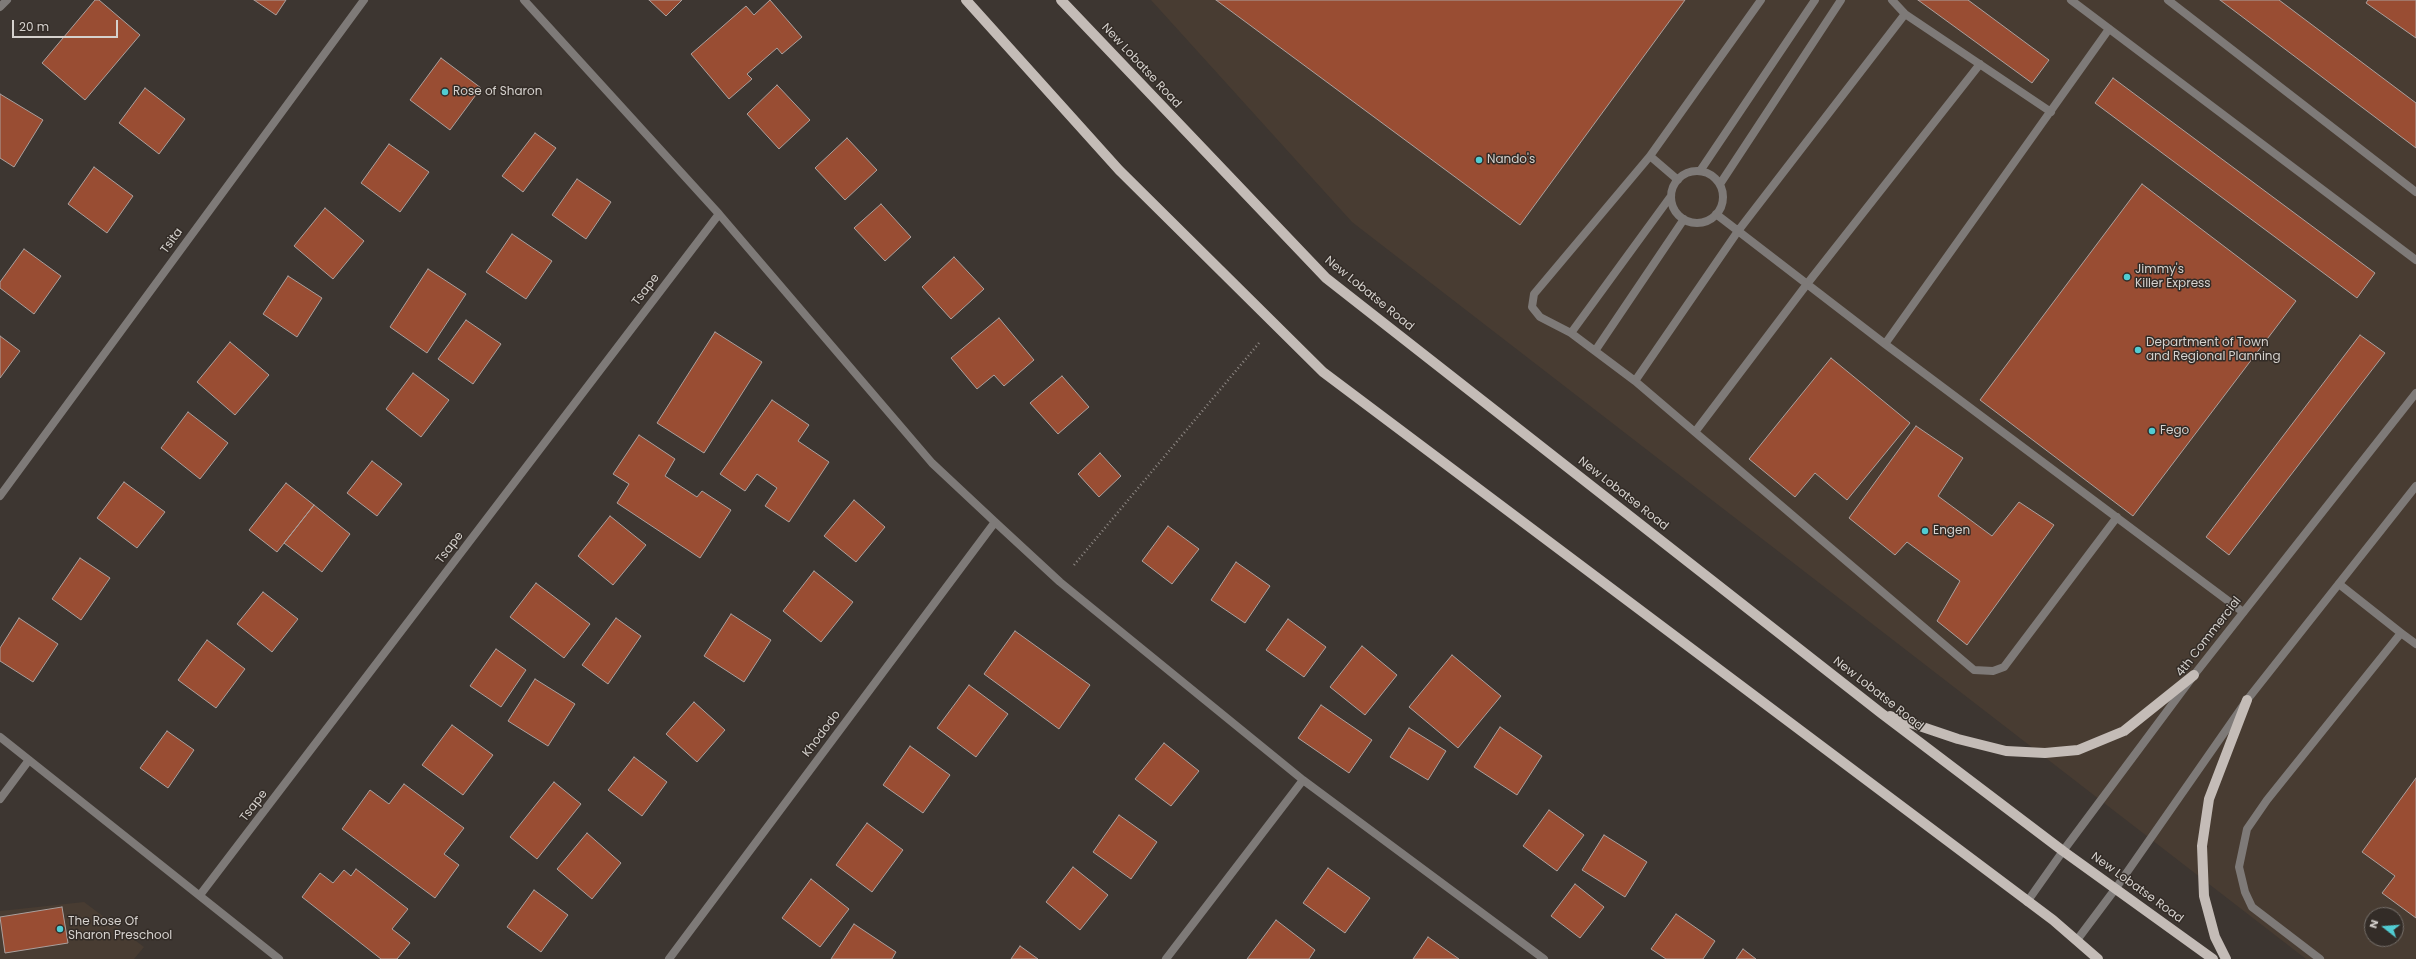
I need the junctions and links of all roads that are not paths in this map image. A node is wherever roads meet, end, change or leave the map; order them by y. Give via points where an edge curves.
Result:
1 (7, 0) edge
2 (364, 0) edge
3 (524, 0) edge
4 (966, 0) edge
5 (1061, 0) edge
6 (1761, 0) edge
7 (1815, 0) edge
8 (1841, 0) edge
9 (1892, 0) edge
10 (2071, 0) edge
11 (2168, 0) edge
12 (0, 7) edge
13 (1905, 14) junction
14 (2110, 29) junction
15 (1980, 64) junction
16 (2051, 112) junction
17 (1650, 156) junction
18 (1700, 171) junction
19 (1678, 180) junction
20 (1720, 184) junction
21 (2416, 192) edge
22 (1672, 196) junction
23 (718, 214) junction
24 (1716, 214) junction
25 (1684, 219) junction
26 (1738, 231) junction
27 (2416, 260) edge
28 (1807, 284) junction
29 (1571, 333) junction
30 (1885, 344) junction
31 (1595, 351) junction
32 (1635, 381) junction
33 (2416, 393) edge
34 (1695, 432) junction
35 (2416, 486) edge
36 (0, 496) edge
37 (2117, 517) junction
38 (995, 522) junction
39 (2339, 584) junction
40 (2244, 612) junction
41 (2401, 633) junction
42 (2416, 644) edge
43 (2194, 675) junction
44 (2247, 700) junction
45 (1881, 713) junction
46 (0, 737) edge
47 (29, 760) junction
48 (1303, 780) junction
49 (0, 799) edge
50 (2063, 851) junction
51 (2116, 888) junction
52 (200, 896) junction
53 (2027, 902) junction
54 (2077, 940) junction
55 (279, 959) edge
56 (669, 959) edge
57 (1166, 959) edge
58 (1544, 959) edge
59 (2098, 959) edge
60 (2213, 959) edge
61 (2226, 959) edge
62 (2320, 959) edge

1 - 12 street
2 - 36 street, Tsita
3 - 23 street
4 - 53 main road via 1119,170 1323,372
5 - 45 main road, New Lobatse Road via 1326,278
6 - 17 street
7 - 18 street
8 - 20 street
9 - 13 street
10 - 14 street
11 - 21 street
13 - 15 street
13 - 26 street
14 - 16 street
14 - 27 street
15 - 16 street
15 - 28 street
16 - 30 street
17 - 19 street
17 - 29 street via 1534,294 1532,307 1540,316
18 - 19 street via 1684,174
18 - 20 street via 1715,177
19 - 22 street
20 - 24 street via 1723,200
22 - 25 street via 1672,205
22 - 29 street
23 - 38 street via 932,463
23 - 52 street, Tsape
24 - 25 street via 1701,223
24 - 26 street
25 - 31 street
26 - 28 street
26 - 32 street
28 - 30 street
28 - 34 street
29 - 31 street
30 - 37 street
31 - 32 street
32 - 34 street
33 - 40 street, 4th Commercial
34 - 37 street via 1974,670 1993,671 2004,667
35 - 39 street
37 - 40 street
38 - 48 street via 1060,582
38 - 56 street, Khododo
39 - 41 street
39 - 44 street
40 - 43 street, 4th Commercial
41 - 42 street
41 - 62 street via 2267,800 2247,829 2239,867 2245,892 2252,907
43 - 45 main road via 2124,731 2078,750 2045,753 2006,751 1958,739
43 - 50 street, 4th Commercial
44 - 51 street
44 - 61 main road via 2209,799 2202,846 2204,896 2215,937
45 - 50 main road, New Lobatse Road
46 - 47 street
47 - 49 street
47 - 52 street
48 - 57 street
48 - 58 street
50 - 51 main road, New Lobatse Road
50 - 53 street, 4th Commercial
51 - 54 street
51 - 60 main road, New Lobatse Road
52 - 55 street
53 - 54 main road
54 - 59 main road

